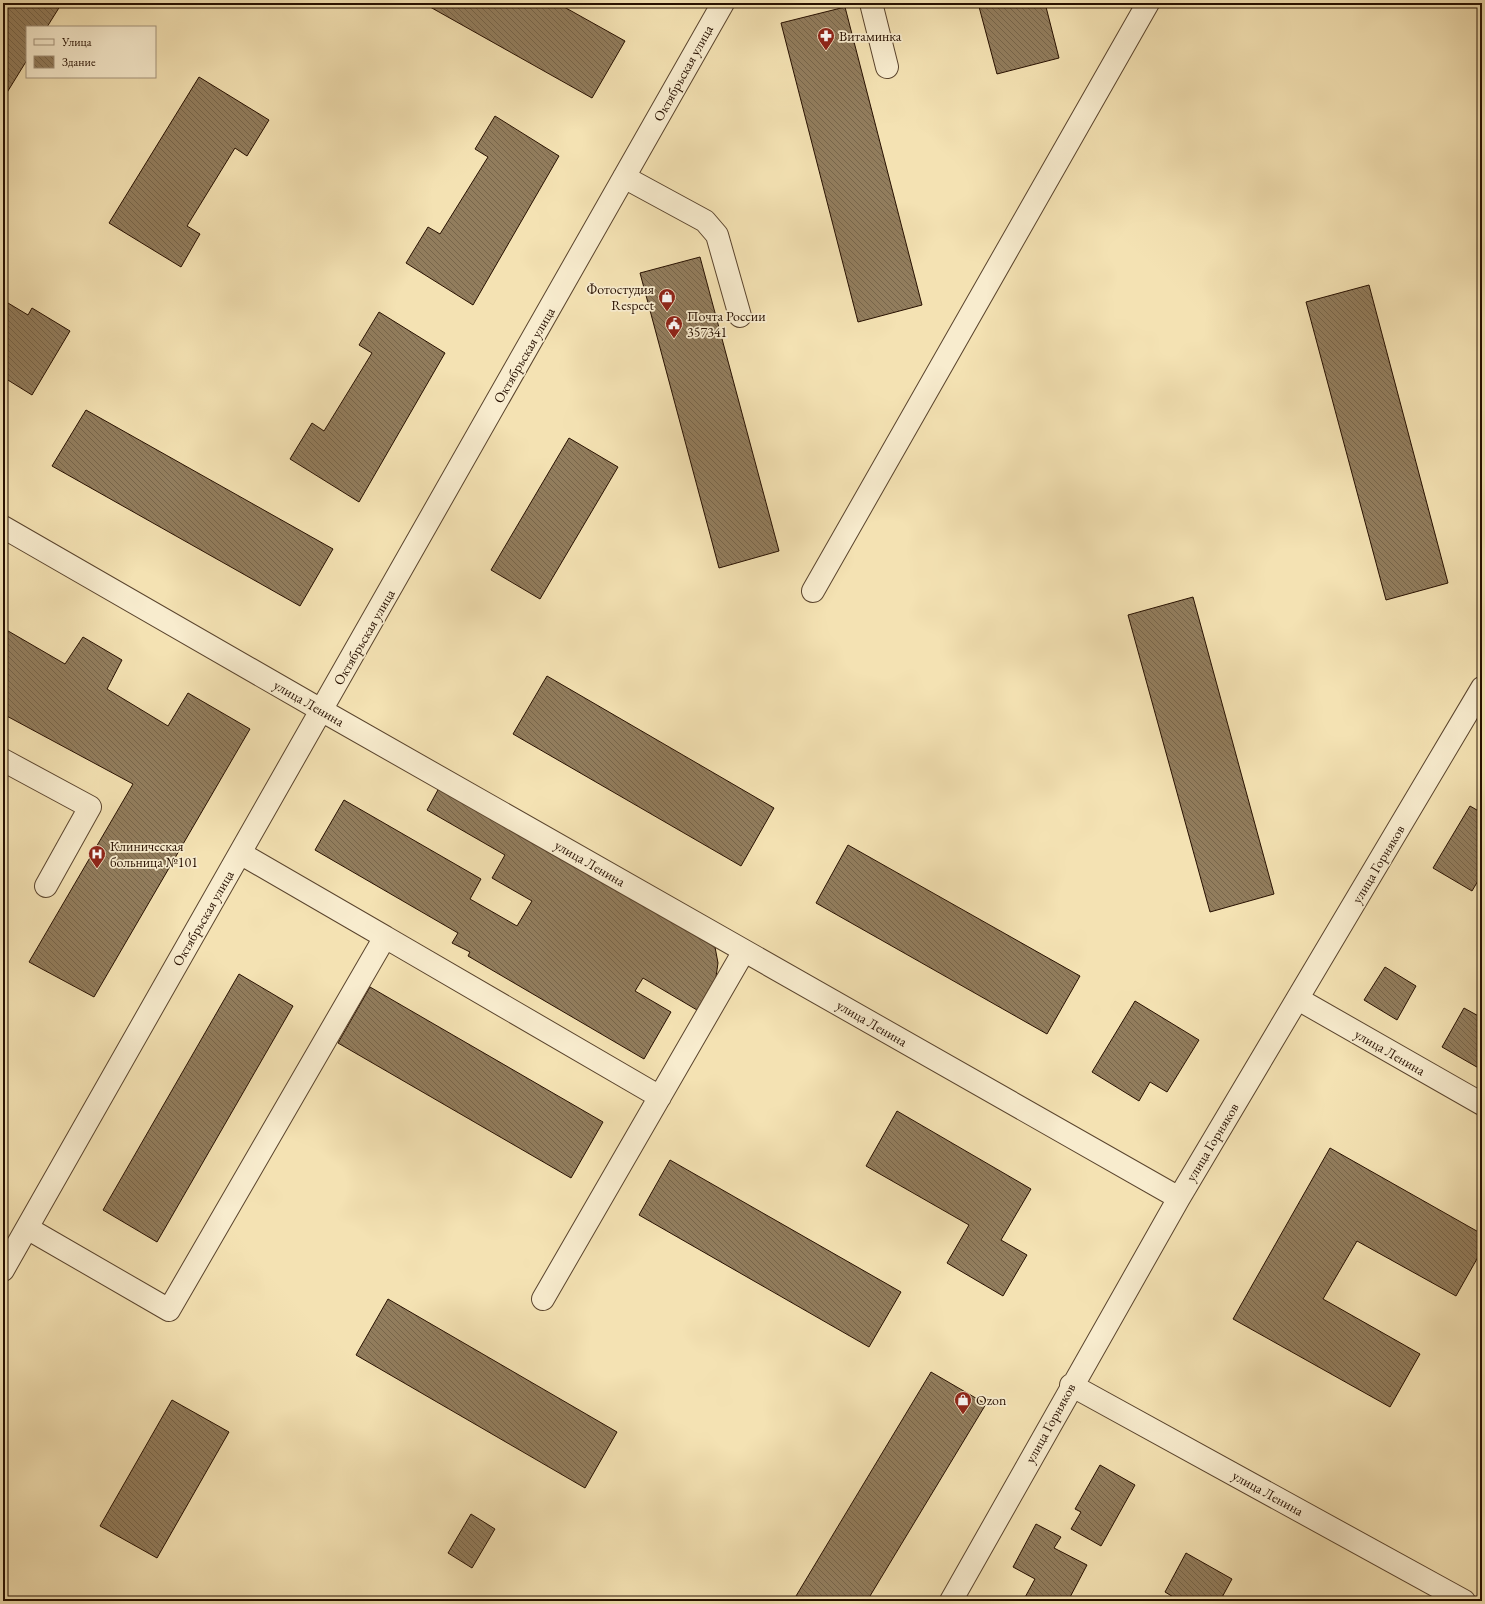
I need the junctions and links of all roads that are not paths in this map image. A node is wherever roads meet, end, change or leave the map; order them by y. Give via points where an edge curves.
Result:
1 (723, 3) edge
2 (872, 3) edge
3 (1148, 3) edge
4 (887, 67) dead end
5 (624, 178) junction
6 (740, 316) dead end
7 (3, 527) edge
8 (813, 590) dead end
9 (1482, 688) edge
10 (321, 710) junction
11 (3, 760) edge
12 (240, 853) junction
13 (46, 886) dead end
14 (385, 937) junction
15 (744, 951) junction
16 (1298, 999) junction
17 (660, 1096) junction
18 (1482, 1104) edge
19 (1179, 1198) junction
20 (27, 1228) junction
21 (3, 1270) edge
22 (543, 1299) dead end
23 (1071, 1385) junction
24 (950, 1601) edge
25 (1464, 1601) edge

1 - 5 street, Октябрьская улица
2 - 4 street
3 - 8 street
5 - 6 street via 705,221 717,235
5 - 10 street, Октябрьская улица
7 - 10 street, улица Ленина
9 - 16 street, улица Горняков
10 - 12 street, Октябрьская улица
10 - 15 street, улица Ленина
11 - 13 street via 90,807
12 - 14 street
12 - 20 street, Октябрьская улица
14 - 17 street
14 - 20 street via 169,1310
15 - 17 street
15 - 19 street, улица Ленина
16 - 18 street, улица Ленина
16 - 19 street, улица Горняков
17 - 22 street
19 - 23 street, улица Горняков
20 - 21 street, Октябрьская улица
23 - 24 street, улица Горняков
23 - 25 street, улица Ленина

